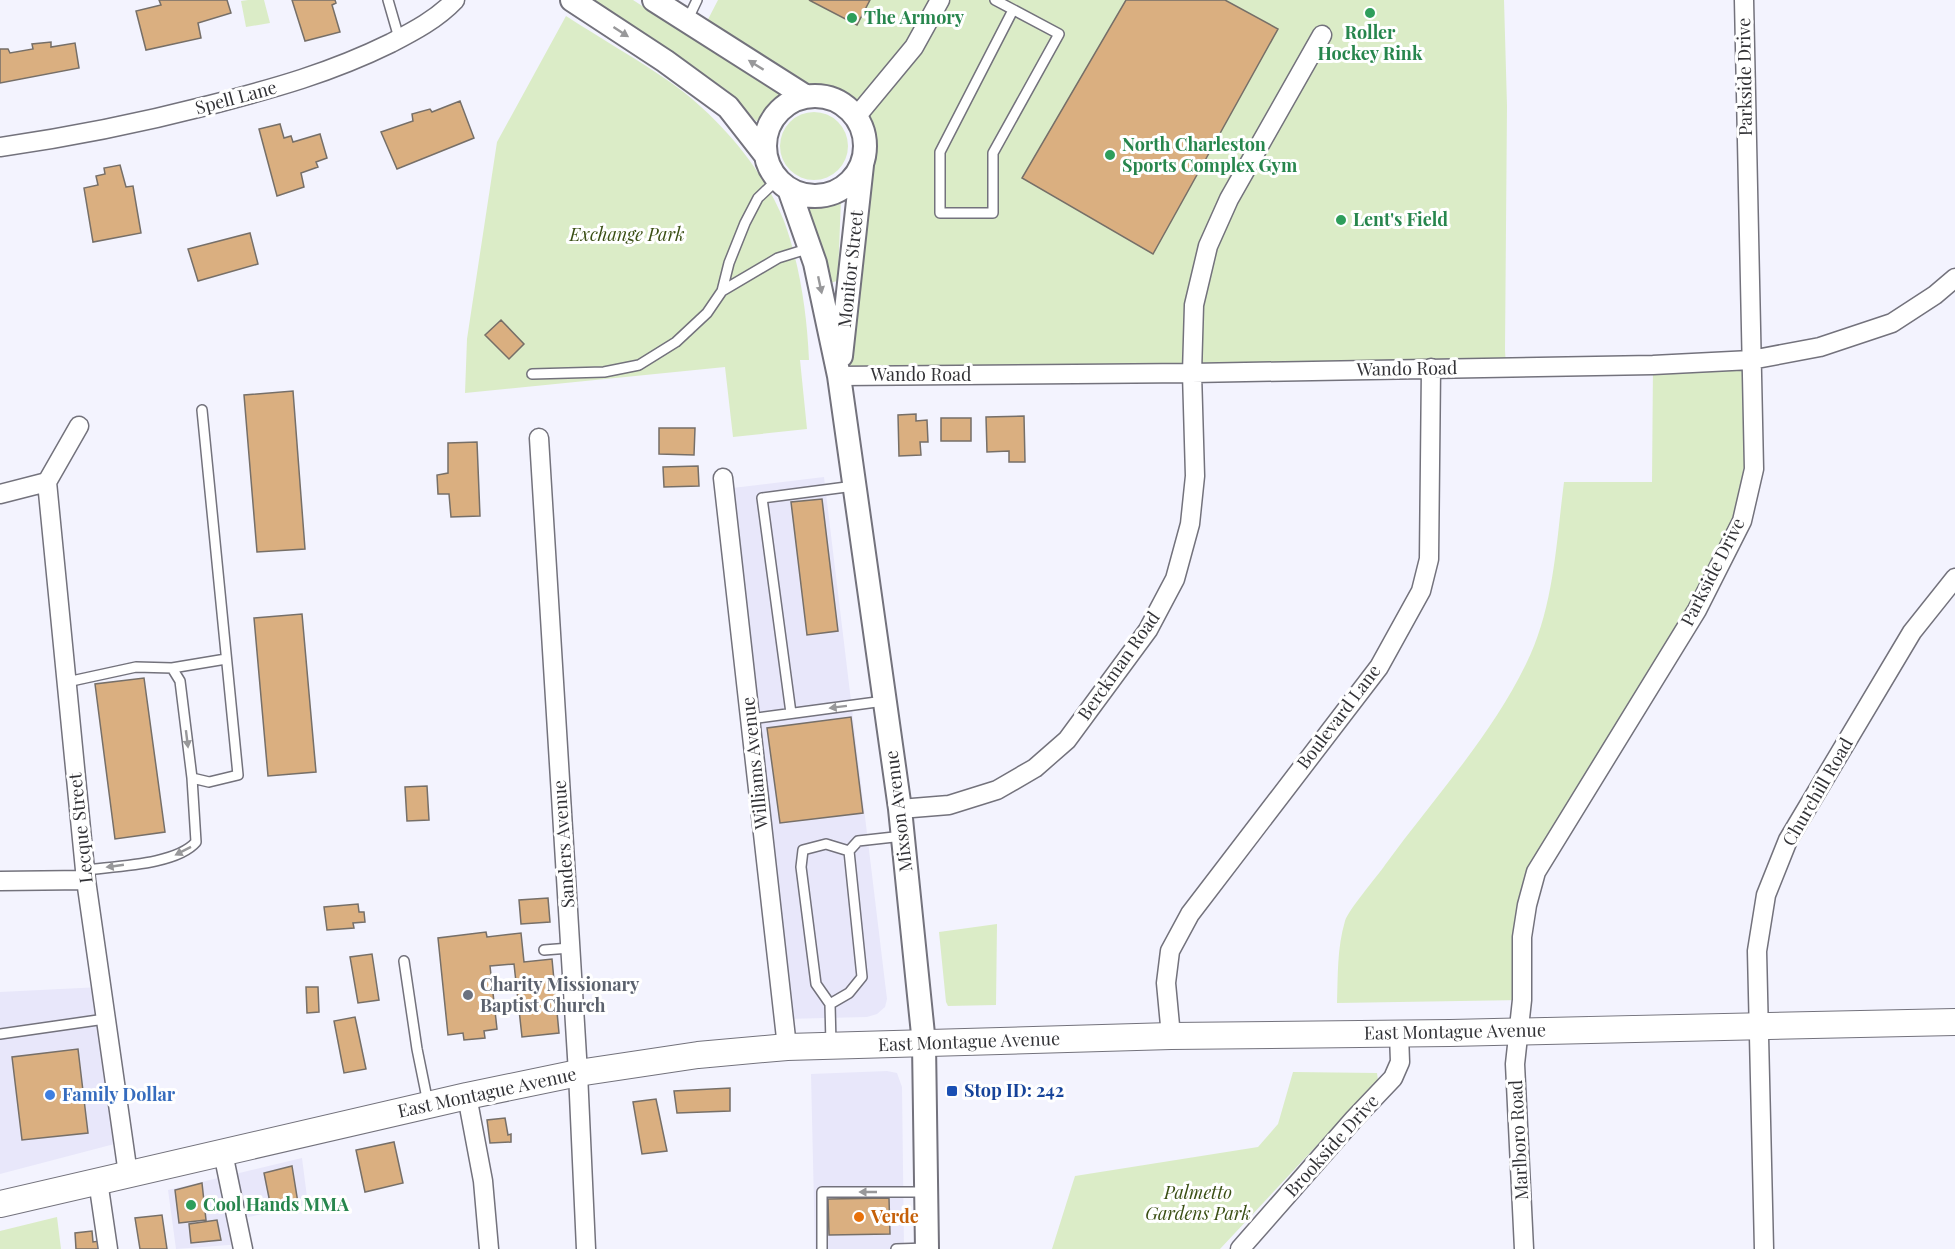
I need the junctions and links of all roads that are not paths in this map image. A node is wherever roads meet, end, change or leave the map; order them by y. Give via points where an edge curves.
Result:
1 (388, 0) edge
2 (455, 0) edge
3 (572, 0) edge
4 (654, 0) edge
5 (698, 0) edge
6 (940, 0) edge
7 (995, 0) edge
8 (1744, 0) edge
9 (1013, 10) junction
10 (687, 21) junction
11 (1322, 34) dead end
12 (399, 38) junction
13 (805, 96) junction
14 (856, 117) junction
15 (0, 147) edge
16 (764, 153) junction
17 (862, 162) junction
18 (783, 185) junction
19 (810, 248) junction
20 (1955, 278) edge
21 (722, 291) junction
22 (1751, 360) junction
23 (1431, 368) junction
24 (1192, 373) junction
25 (532, 374) dead end
26 (839, 375) junction
27 (202, 410) dead end
28 (79, 426) dead end
29 (539, 438) dead end
30 (723, 478) dead end
31 (48, 482) junction
32 (854, 486) junction
33 (0, 494) edge
34 (1955, 578) edge
35 (226, 658) junction
36 (172, 668) junction
37 (67, 682) junction
38 (884, 701) junction
39 (790, 713) junction
40 (750, 719) junction
41 (192, 778) junction
42 (900, 809) junction
43 (903, 836) junction
44 (849, 851) junction
45 (86, 875) junction
46 (0, 881) edge
47 (570, 948) junction
48 (544, 950) dead end
49 (404, 961) dead end
50 (830, 1004) junction
51 (105, 1019) junction
52 (1955, 1022) edge
53 (1758, 1025) junction
54 (1518, 1031) junction
55 (0, 1034) edge
56 (1399, 1034) junction
57 (1171, 1036) junction
58 (924, 1044) junction
59 (831, 1046) junction
60 (787, 1047) junction
61 (578, 1073) junction
62 (467, 1096) junction
63 (428, 1105) junction
64 (223, 1153) junction
65 (128, 1173) junction
66 (98, 1181) junction
67 (927, 1192) junction
68 (1, 1200) edge
69 (108, 1249) edge
70 (243, 1249) edge
71 (489, 1249) edge
72 (586, 1249) edge
73 (822, 1249) edge
74 (896, 1249) edge
75 (927, 1249) edge
76 (1240, 1249) edge
77 (1524, 1249) edge
78 (1764, 1249) edge

1 - 12 lane
2 - 12 street, Spell Lane via 429,22
3 -> 16 street via 728,107
4 - 10 street
5 - 10 lane
6 - 14 street via 914,47
7 - 9 lane
8 - 22 street, Parkside Drive
9 - 9 lane via 1059,34 993,153 993,213 940,213 940,152
13 -> 10 street
11 - 24 street, Berckman Road via 1228,199 1208,246 1194,305
12 - 15 street, Spell Lane via 352,62 269,90 140,123
13 - 14 street via 834,99
13 - 16 street via 778,110 769,123
14 - 17 street via 864,138
16 - 18 street via 769,168
17 - 18 street via 846,186 832,193 803,195
17 - 26 street, Monitor Street
18 - 19 street
18 - 21 lane via 758,198 729,263
19 - 21 lane via 778,258
19 -> 26 street
20 - 22 street, Wando Road via 1892,323 1820,347
21 - 25 lane via 707,313 676,342 639,365 604,372
22 - 23 street, Wando Road
22 - 54 street, Parkside Drive via 1754,469 1742,521 1697,610 1536,872 1522,937
23 - 24 street, Wando Road
23 - 57 street, Boulevard Lane via 1429,559 1421,591 1379,667 1190,914 1170,951 1166,983
24 - 26 street, Wando Road
24 - 42 street, Berckman Road via 1195,476 1191,524 1175,579 1148,630 1067,740 1035,768 998,790 949,805
26 - 32 street, Mixson Avenue
27 - 35 lane
28 - 31 street
29 - 47 street, Sanders Avenue
30 - 40 street, Williams Avenue
31 - 33 street
31 - 37 street, Lecque Street
32 - 38 street, Mixson Avenue
32 - 39 lane via 762,498
34 - 53 street, Churchill Road via 1912,632 1788,840 1766,895 1757,951
35 - 36 lane
35 - 41 lane via 238,775 209,782
36 - 37 lane via 136,667
36 -> 41 lane via 180,681
37 - 45 street, Lecque Street
38 -> 39 lane
38 - 42 street, Mixson Avenue
39 - 40 lane
40 - 60 street, Williams Avenue
41 -> 45 lane via 196,842 190,848 167,858
42 - 43 street, Mixson Avenue
43 - 44 lane via 858,841
43 - 58 street, Mixson Avenue
44 - 50 lane via 862,977 849,993
44 - 50 lane via 826,844 803,850 801,867 816,984
45 - 46 street
45 - 51 street, Lecque Street
47 - 48 lane
47 - 61 street, Sanders Avenue
49 - 63 lane
50 - 59 lane
51 - 55 lane
51 - 65 street, Lecque Street
52 - 53 main road, East Montague Avenue
53 - 54 main road, East Montague Avenue
53 - 78 street, Churchill Road
54 - 56 main road, East Montague Avenue
54 - 77 street, Marlboro Road via 1515,1064
56 - 57 main road, East Montague Avenue
56 - 76 street, Brookside Drive via 1400,1062 1393,1078
57 - 58 main road, East Montague Avenue
58 - 59 main road, East Montague Avenue
58 - 67 street, Mixson Avenue
59 - 60 main road, East Montague Avenue
60 - 61 main road, East Montague Avenue via 698,1055
61 - 62 main road, East Montague Avenue
61 - 72 street, Sanders Avenue
62 - 63 main road, East Montague Avenue
62 - 71 street via 483,1180
63 - 64 main road, East Montague Avenue
64 - 65 main road, East Montague Avenue
64 - 70 street
65 - 66 main road, East Montague Avenue
66 - 68 main road, East Montague Avenue
66 - 69 street
67 -> 73 lane via 822,1192
67 - 75 street, Mixson Avenue
74 - 75 lane

